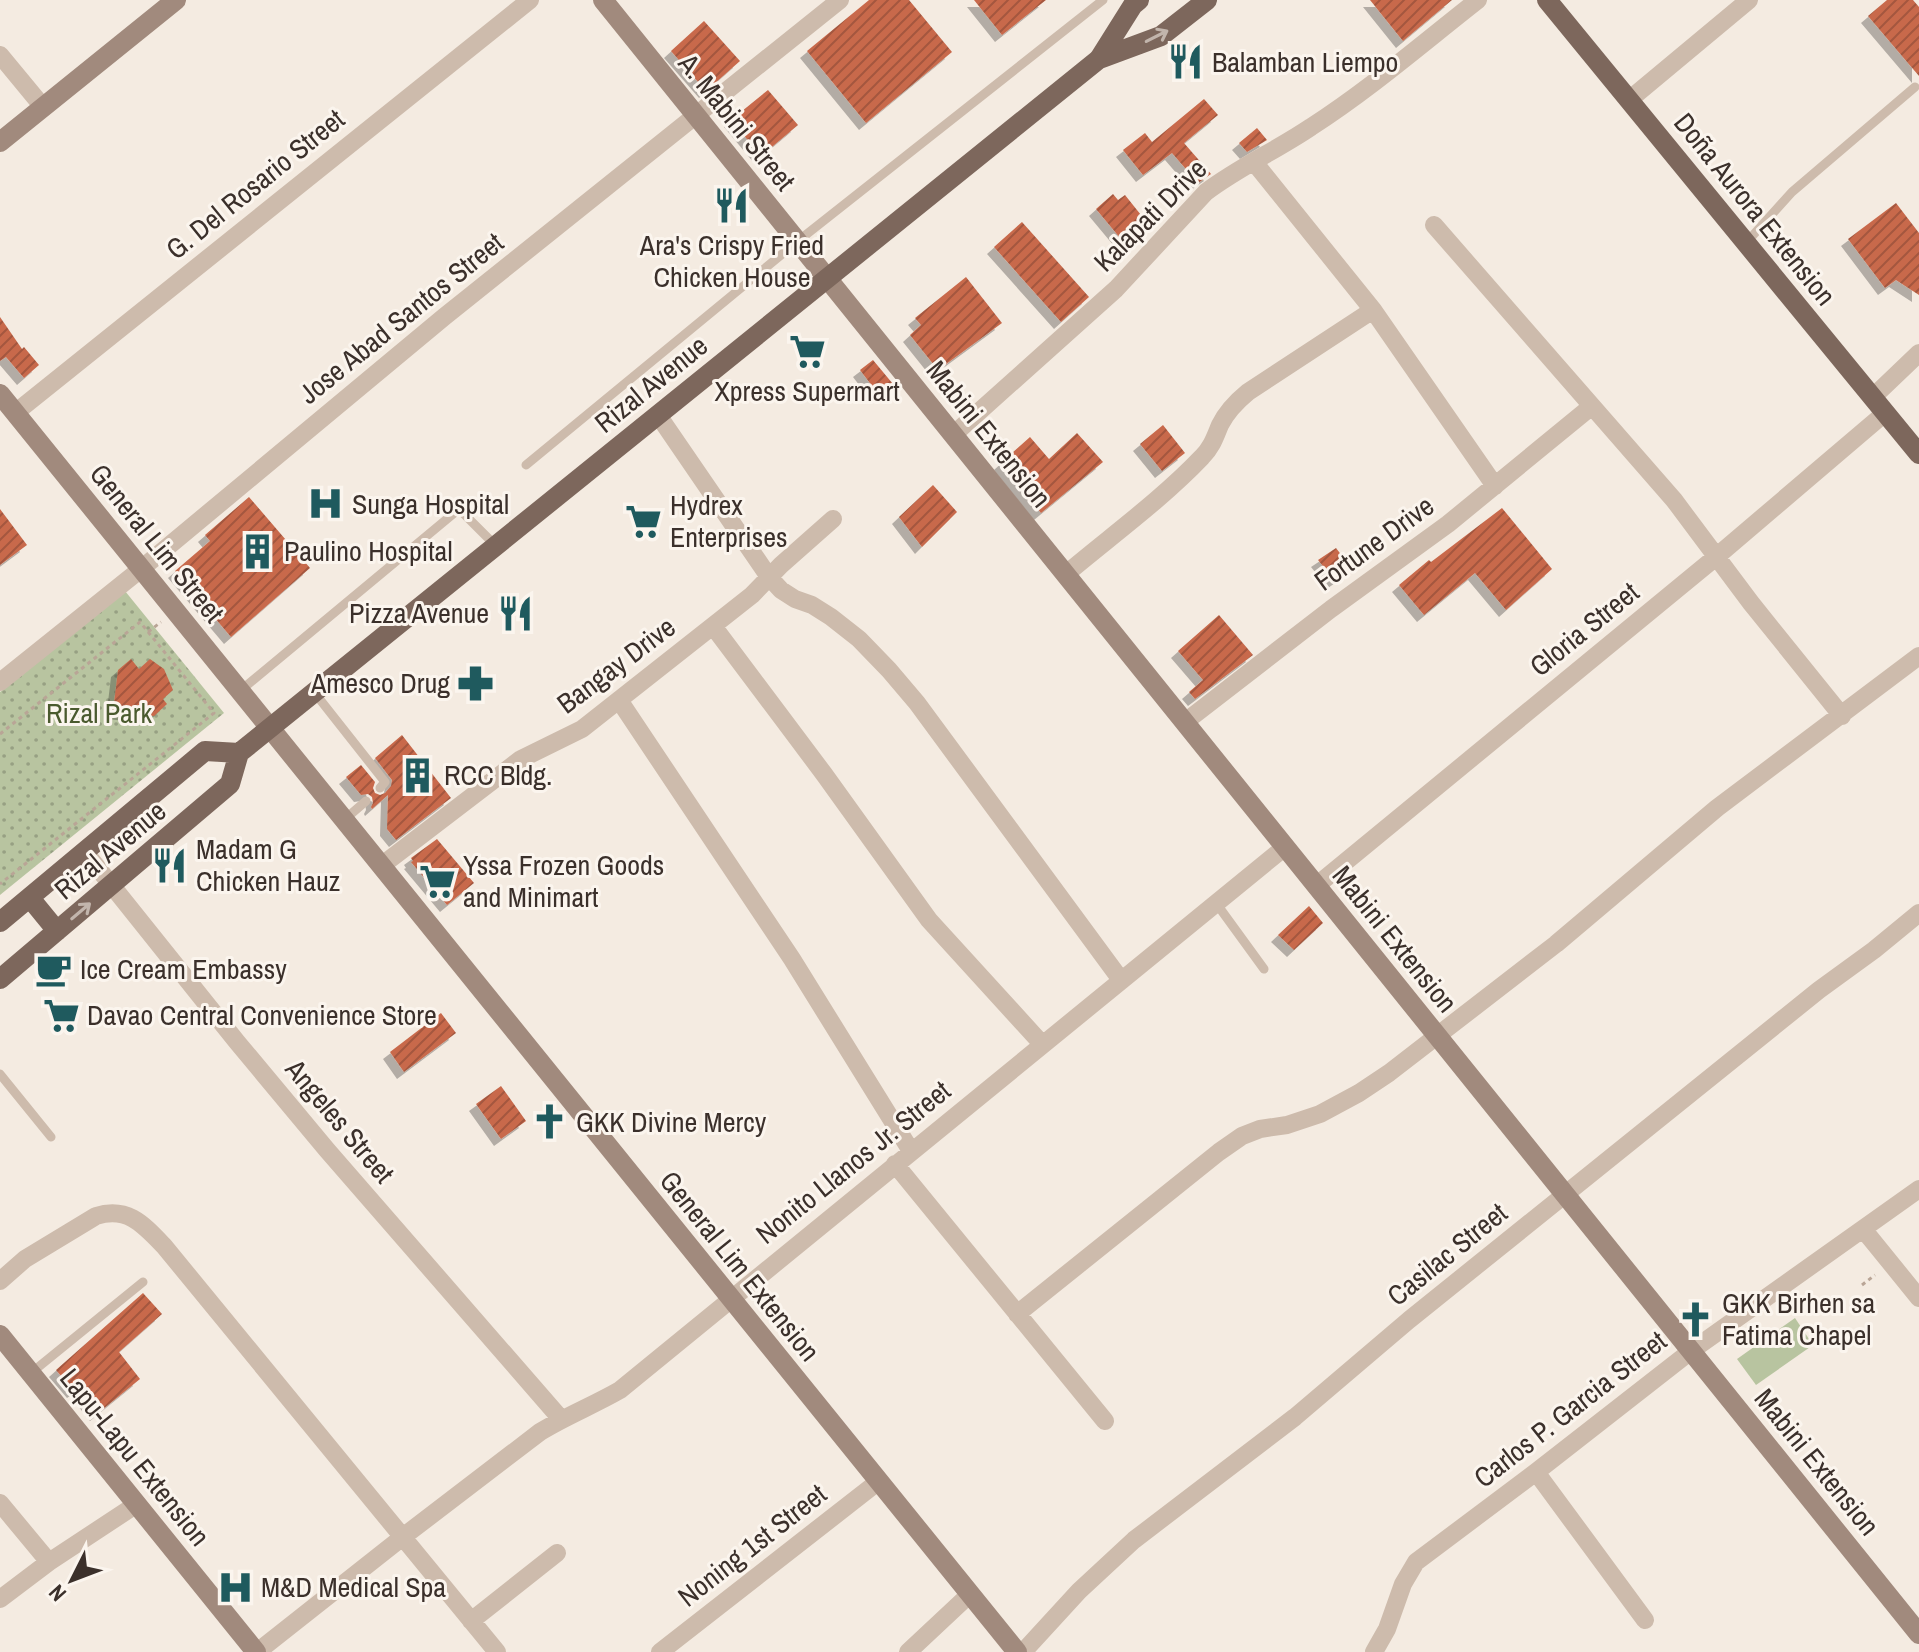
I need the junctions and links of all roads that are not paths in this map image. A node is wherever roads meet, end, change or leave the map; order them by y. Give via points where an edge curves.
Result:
1 (176, 0) edge
2 (530, 0) edge
3 (603, 0) edge
4 (840, 0) edge
5 (1103, 0) edge
6 (1139, 0) edge
7 (1207, 0) edge
8 (1478, 0) edge
9 (1547, 0) edge
10 (1749, 0) edge
11 (0, 55) edge
12 (1099, 59) junction
13 (1915, 87) dead end
14 (1629, 100) junction
15 (43, 107) junction
16 (695, 115) junction
17 (0, 142) edge
18 (1254, 162) junction
19 (1434, 225) dead end
20 (798, 241) junction
21 (1746, 243) junction
22 (828, 278) junction
23 (1373, 310) junction
24 (1919, 353) edge
25 (0, 394) edge
26 (1879, 405) junction
27 (1592, 406) junction
28 (15, 413) junction
29 (658, 415) junction
30 (953, 435) junction
31 (1919, 454) edge
32 (526, 465) dead end
33 (1495, 486) junction
34 (833, 519) dead end
35 (496, 546) junction
36 (1716, 557) junction
37 (141, 569) junction
38 (1066, 574) junction
39 (769, 577) junction
40 (713, 626) junction
41 (1919, 656) edge
42 (0, 682) edge
43 (240, 691) junction
44 (314, 692) junction
45 (619, 700) junction
46 (1842, 716) junction
47 (1185, 722) junction
48 (270, 728) junction
49 (239, 753) junction
50 (380, 788) dead end
51 (366, 801) dead end
52 (344, 820) junction
53 (1285, 847) junction
54 (85, 852) junction
55 (381, 866) junction
56 (113, 885) junction
57 (1316, 886) junction
58 (30, 898) junction
59 (1216, 903) junction
60 (1919, 913) edge
61 (0, 922) edge
62 (57, 931) junction
63 (1264, 969) dead end
64 (0, 979) edge
65 (1121, 980) junction
66 (1437, 1036) junction
67 (1042, 1044) junction
68 (0, 1074) edge
69 (51, 1137) dead end
70 (911, 1151) junction
71 (895, 1164) junction
72 (1919, 1189) edge
73 (1565, 1195) junction
74 (1863, 1229) junction
75 (2, 1274) edge
76 (143, 1282) dead end
77 (730, 1298) junction
78 (1919, 1298) edge
79 (1017, 1314) junction
80 (0, 1335) edge
81 (1691, 1351) junction
82 (31, 1373) junction
83 (561, 1419) junction
84 (1105, 1421) dead end
85 (1536, 1472) junction
86 (879, 1481) junction
87 (0, 1503) edge
88 (137, 1504) junction
89 (404, 1536) junction
90 (557, 1553) dead end
91 (49, 1562) junction
92 (970, 1594) junction
93 (0, 1599) edge
94 (1645, 1620) dead end
95 (471, 1621) junction
96 (1919, 1634) edge
97 (256, 1652) edge
98 (497, 1652) edge
99 (660, 1652) edge
100 (908, 1652) edge
101 (1017, 1652) edge
102 (1023, 1652) edge
103 (1374, 1652) edge

1 - 15 street
2 - 28 street, G. Del Rosario Street
3 - 16 street, A. Mabini Street
4 - 16 street, Jose Abad Santos Street
5 - 20 lane
6 - 12 main road, Rizal Avenue
12 -> 7 main road, Rizal Avenue via 1161,36
8 - 18 street, Kalapati Drive via 1340,107
9 - 14 main road, Doña Aurora Extension
10 - 14 street
11 - 15 street
12 - 22 main road, Rizal Avenue
13 - 21 lane via 1792,192
14 - 21 main road, Doña Aurora Extension
15 - 17 street
16 - 20 street, A. Mabini Street
16 - 37 street, Jose Abad Santos Street
18 - 23 street
18 - 30 street, Kalapati Drive via 1206,192 1116,289
19 - 27 street
20 - 22 street, A. Mabini Street
20 - 32 lane
21 - 26 main road, Doña Aurora Extension
22 - 29 main road, Rizal Avenue
22 - 30 street, Mabini Extension
23 - 33 street
23 - 38 street via 1235,403 1204,455
24 - 26 street, Gloria Street
25 - 28 street, General Lim Street
26 - 31 main road, Doña Aurora Extension
26 - 36 street, Gloria Street
27 - 33 street, Fortune Drive
27 - 36 street via 1681,508
28 - 37 street, General Lim Street
29 - 35 main road, Rizal Avenue
29 - 39 street
30 - 38 street, Mabini Extension
33 - 47 street, Fortune Drive
34 - 39 street, Bangay Drive
35 - 43 lane via 459,509
35 - 44 main road, Rizal Avenue
36 - 46 street
36 - 57 street, Gloria Street
37 - 42 street, Jose Abad Santos Street
37 - 43 street, General Lim Street
38 - 47 street, Mabini Extension
39 - 40 street, Bangay Drive
39 - 65 street via 781,590 831,617 889,670
40 - 45 street, Bangay Drive
40 - 67 street via 929,920
41 - 46 street
43 - 48 street, General Lim Street
44 - 48 main road, Rizal Avenue
44 - 50 lane via 385,782
45 - 55 street, Bangay Drive via 582,729 521,759
45 - 70 street via 792,959
46 - 66 street via 1717,808 1608,902
47 - 53 street, Mabini Extension
48 - 49 main road, Rizal Avenue
48 - 52 street, General Lim Extension
49 - 54 main road, Rizal Avenue via 205,751
49 - 56 main road, Rizal Avenue via 230,784
51 - 52 lane
52 - 55 street, General Lim Extension
53 - 57 street, Mabini Extension
53 - 59 street, Nonito Llanos Jr. Street
54 - 56 street, Angeles Street
54 - 58 main road, Rizal Avenue
55 - 77 street, General Lim Extension
62 -> 56 main road, Rizal Avenue
56 - 83 street, Angeles Street via 327,1150
57 - 66 street, Mabini Extension
58 - 61 main road, Rizal Avenue
58 - 62 main road
59 - 63 lane
59 - 65 street, Nonito Llanos Jr. Street
60 - 73 street, Casilac Street
62 - 64 main road, Rizal Avenue
65 - 67 street, Nonito Llanos Jr. Street
66 - 73 street, Mabini Extension
66 - 79 street via 1359,1093 1320,1114 1242,1136
67 - 70 street, Nonito Llanos Jr. Street
68 - 69 lane
70 - 71 street, Nonito Llanos Jr. Street
71 - 77 street, Nonito Llanos Jr. Street
71 - 79 street
72 - 74 street, Carlos P. Garcia Street
73 - 81 street, Mabini Extension
73 - 102 street, Casilac Street via 1262,1443 1134,1540
74 - 78 street
74 - 81 street, Carlos P. Garcia Street
75 - 89 street via 96,1216 121,1213 134,1219 164,1246
76 - 82 lane
77 - 83 street, Nonito Llanos Jr. Street via 620,1390
77 - 86 street, General Lim Extension
79 - 84 street
80 - 82 street, Lapu-Lapu Extension
81 - 85 street, Carlos P. Garcia Street
81 - 96 street, Mabini Extension
82 - 88 street, Lapu-Lapu Extension
83 - 89 street, Nonito Llanos Jr. Street
85 - 94 street
85 - 103 street, Carlos P. Garcia Street via 1416,1562
86 - 92 street, General Lim Extension
86 - 99 street, Noning 1st Street
87 - 91 street
88 - 91 street
88 - 97 street, Lapu-Lapu Extension
89 - 95 street
89 - 97 street, Nonito Llanos Jr. Street
90 - 95 street
91 - 93 street
92 - 100 street
92 - 101 street, General Lim Extension
95 - 98 street

